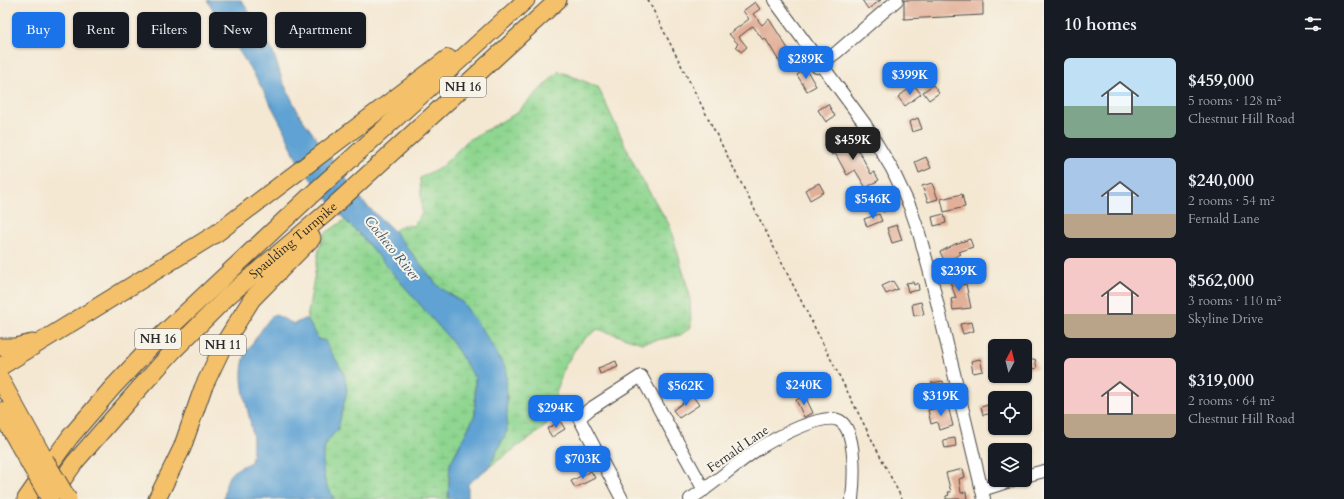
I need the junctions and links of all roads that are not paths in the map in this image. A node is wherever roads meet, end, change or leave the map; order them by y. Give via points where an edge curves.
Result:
1 (526, 0) edge
2 (558, 0) edge
3 (774, 0) edge
4 (897, 0) edge
5 (820, 66) junction
6 (326, 213) junction
7 (42, 342) junction
8 (0, 347) edge
9 (0, 367) edge
10 (0, 380) edge
11 (0, 411) edge
12 (178, 457) junction
13 (38, 463) junction
14 (1044, 470) edge
15 (1032, 474) edge
16 (998, 487) edge
17 (704, 490) junction
18 (983, 494) edge
19 (26, 499) edge
20 (49, 499) edge
21 (68, 499) edge
22 (157, 499) edge
23 (165, 499) edge
24 (622, 499) edge
25 (690, 499) edge
26 (852, 499) edge

1 - 7 highway via 217,233
1 - 19 highway, Spaulding Turnpike / NH 16 via 308,197 161,336 117,382 66,442
2 - 6 highway, Spaulding Turnpike / NH 16
3 - 5 street
4 - 5 street
5 - 18 street via 881,148 910,207 930,273
6 - 12 highway, NH 11 via 313,236 252,299 225,342 203,388
6 - 20 highway, Spaulding Turnpike / NH 16 via 228,296 173,351 75,462
7 - 8 highway
7 - 9 highway
10 - 13 highway
11 - 13 highway
12 - 22 highway, NH 11
12 - 23 highway
13 - 20 highway, bridge
13 - 21 highway, bridge
14 - 15 street
16 - 18 street
17 - 24 street via 641,376 579,418
17 - 25 street, Fernald Lane
17 - 26 street, Fernald Lane via 762,446 814,421 831,418 839,420 849,432 853,462

